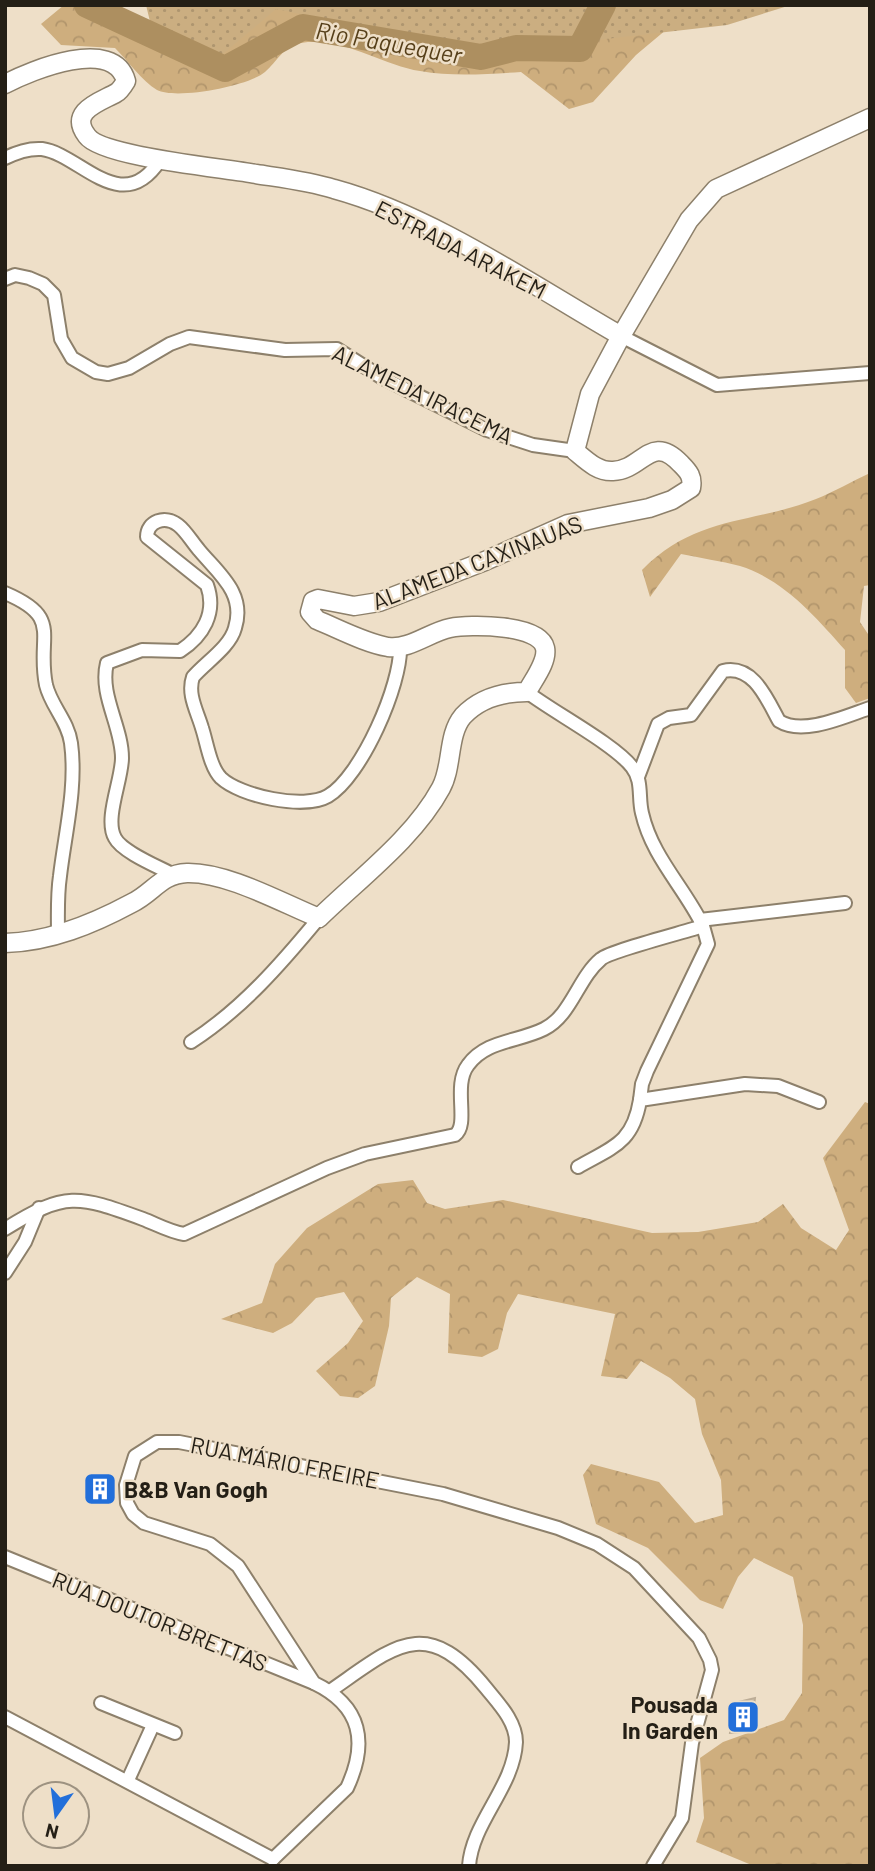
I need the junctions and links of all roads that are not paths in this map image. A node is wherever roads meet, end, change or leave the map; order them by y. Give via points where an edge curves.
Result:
1 (5, 84) edge
2 (870, 118) edge
3 (5, 158) edge
4 (160, 160) junction
5 (5, 279) edge
6 (621, 336) junction
7 (870, 373) edge
8 (575, 451) junction
9 (5, 593) edge
10 (400, 646) junction
11 (527, 692) junction
12 (870, 708) edge
13 (638, 777) junction
14 (174, 875) junction
15 (845, 903) dead end
16 (319, 918) junction
17 (701, 923) junction
18 (58, 935) junction
19 (5, 943) edge
20 (191, 1042) dead end
21 (640, 1100) junction
22 (819, 1102) dead end
23 (578, 1167) dead end
24 (39, 1208) junction
25 (5, 1229) edge
26 (5, 1273) edge
27 (5, 1557) edge
28 (314, 1684) junction
29 (330, 1691) junction
30 (101, 1703) dead end
31 (5, 1717) edge
32 (153, 1725) junction
33 (175, 1733) dead end
34 (128, 1780) junction
35 (274, 1862) edge
36 (469, 1866) edge
37 (653, 1866) edge

1 - 4 street, ESTRADA ARAKEM via 56,63 114,63 126,81 118,93 89,105 82,125 87,137 100,146
2 - 6 street via 716,189 689,220
3 - 4 street via 43,149 113,183 143,178
4 - 6 street, ESTRADA ARAKEM via 334,188 369,201 464,246
5 - 8 street, ALAMEDA IRACEMA via 15,275 29,278 54,295 61,339 72,358 96,372 130,368 189,337 285,350 337,349 381,377 487,430 533,445
6 - 7 street via 717,385
6 - 8 street via 584,408
8 - 10 street, ALAMEDA CAXINAUAS via 600,470 616,471 663,450 690,473 691,488 649,508 568,524 379,602 354,606 313,601 310,612 317,620 389,647
9 - 18 street via 37,610 43,630 46,685 71,739
10 - 11 street via 451,628 532,632 541,638 545,656
10 - 14 street via 401,665 394,687 345,781 326,797 299,801 233,787 219,776 191,684 235,630 237,602 225,578 178,525 163,520 148,528 147,537 207,585 211,608 201,634 180,651 142,650 107,663 104,682 122,756 113,834 121,845
11 - 13 street via 617,752
11 - 16 street via 503,692 464,716 457,725 449,768 429,805 398,842
12 - 13 street via 819,723 786,726 744,672 723,671 691,715 658,724
13 - 17 street via 641,810 655,853
14 - 16 street via 215,877
14 - 18 street via 136,901
15 - 17 street
16 - 20 street via 273,973
17 - 21 street via 708,944 642,1084
17 - 24 street via 603,957 558,1019 545,1029 475,1055 460,1080 463,1125 455,1135 365,1154 184,1234 86,1200 62,1200
18 - 19 street
21 - 22 street via 745,1084 778,1086
21 - 23 street via 633,1130
24 - 25 street
24 - 26 street
27 - 28 street, RUA DOUTOR BRETTAS
28 - 29 street
28 - 37 street, RUA MÁRIO FREIRE via 238,1566 210,1544 144,1523 133,1514 125,1494 127,1475 135,1456 145,1447 179,1442 390,1482 558,1528 625,1559 699,1638 712,1670 692,1743 682,1818
29 - 35 street via 351,1713 360,1735 354,1774 347,1788
29 - 36 street via 392,1649 437,1645 452,1652 501,1706 514,1729 514,1753 473,1843
30 - 32 street
31 - 34 street
32 - 33 street
32 - 34 street
34 - 35 street

